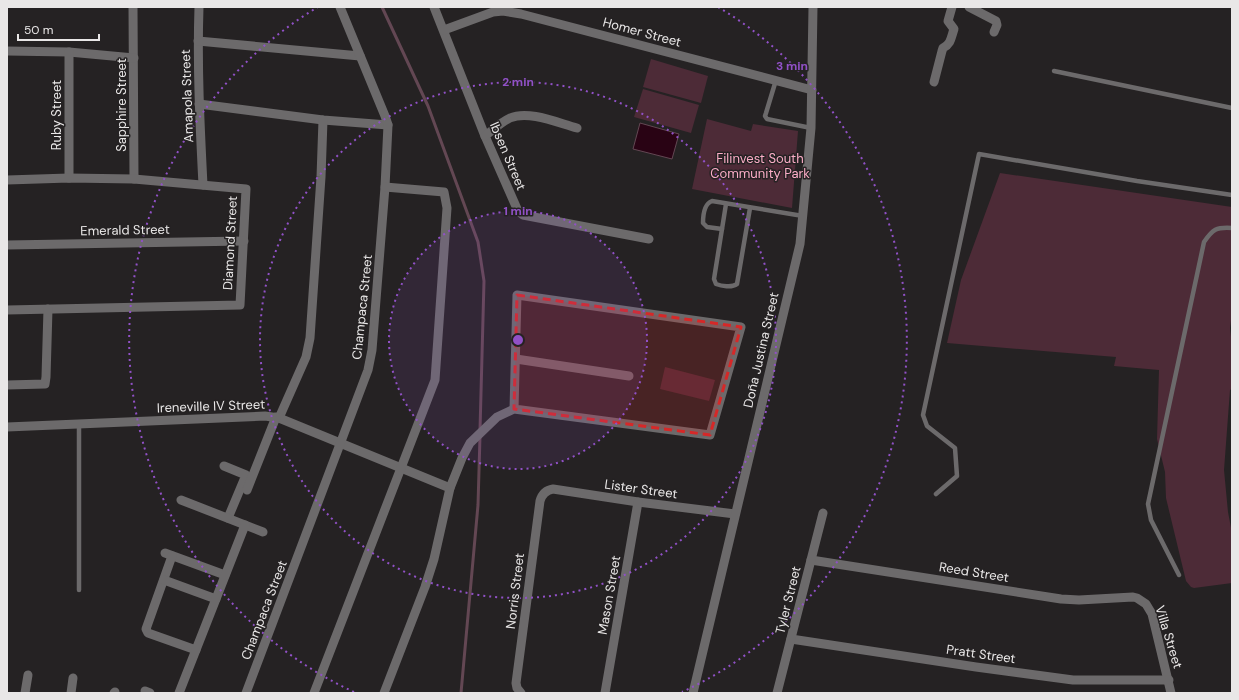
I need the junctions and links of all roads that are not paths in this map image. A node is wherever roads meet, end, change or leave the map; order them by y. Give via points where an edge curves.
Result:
1 (133, 7) edge
2 (200, 7) edge
3 (340, 7) edge
4 (434, 7) edge
5 (813, 7) edge
6 (952, 7) edge
7 (969, 7) edge
8 (444, 30) junction
9 (994, 32) dead end
10 (198, 41) junction
11 (7, 51) edge
12 (69, 52) junction
13 (360, 56) junction
14 (134, 58) junction
15 (1054, 71) dead end
16 (776, 80) junction
17 (934, 82) dead end
18 (812, 90) junction
19 (199, 104) junction
20 (1232, 108) edge
21 (323, 120) junction
22 (388, 125) junction
23 (577, 128) dead end
24 (811, 128) junction
25 (485, 136) junction
26 (69, 178) junction
27 (134, 179) junction
28 (7, 180) edge
29 (203, 185) junction
30 (385, 186) junction
31 (1232, 195) edge
32 (726, 204) junction
33 (750, 208) junction
34 (803, 216) junction
35 (1232, 228) edge
36 (722, 229) junction
37 (649, 238) dead end
38 (244, 241) junction
39 (7, 245) edge
40 (48, 309) junction
41 (7, 310) edge
42 (516, 359) junction
43 (628, 376) dead end
44 (7, 385) edge
45 (514, 409) junction
46 (278, 418) junction
47 (79, 423) junction
48 (7, 426) edge
49 (341, 444) junction
50 (224, 466) dead end
51 (401, 468) junction
52 (450, 488) junction
53 (247, 490) dead end
54 (545, 492) joint
55 (936, 494) dead end
56 (181, 500) dead end
57 (638, 502) junction
58 (823, 513) dead end
59 (735, 514) junction
60 (228, 518) junction
61 (245, 525) junction
62 (263, 532) dead end
63 (811, 560) junction
64 (225, 575) junction
65 (1179, 575) dead end
66 (164, 580) junction
67 (79, 590) dead end
68 (1133, 597) joint
69 (216, 599) junction
70 (791, 639) junction
71 (196, 650) junction
72 (28, 675) dead end
73 (73, 678) dead end
74 (1169, 680) junction
75 (25, 693) edge
76 (71, 693) edge
77 (179, 693) edge
78 (246, 693) edge
79 (314, 693) edge
80 (384, 693) edge
81 (521, 693) edge
82 (605, 693) edge
83 (693, 693) edge
84 (777, 693) edge
85 (1171, 693) edge

1 - 14 street, Sapphire Street
2 - 10 street, Amapola Street
3 - 13 street, Champaca Street
4 - 8 street, Ibsen Street
5 - 18 street, Doña Justina Street
6 - 17 street via 948,21 954,29 948,46 943,48
7 - 9 street via 996,20
8 - 16 street, Homer Street via 493,12 503,11
8 - 25 street, Ibsen Street
10 - 13 street
10 - 19 street, Amapola Street
11 - 12 street
12 - 14 street
12 - 26 street, Ruby Street
13 - 22 street, Champaca Street
14 - 27 street, Sapphire Street
15 - 20 lane
16 - 18 street, Homer Street
16 - 24 lane via 765,116 767,119
18 - 24 street, Doña Justina Street
19 - 21 street
19 - 29 street, Amapola Street
21 - 22 street
21 - 46 street via 310,338 306,357
22 - 30 street, Champaca Street
23 - 25 street via 535,116 522,115 510,118
24 - 34 street, Doña Justina Street
25 - 37 street, Ibsen Street via 520,213
26 - 27 street, Diamond Street
26 - 28 street, Diamond Street
27 - 29 street, Diamond Street
29 - 38 street, Diamond Street via 246,189
30 - 49 street, Champaca Street via 372,350 368,370
30 - 51 street via 444,192 447,208 435,380
31 - 55 lane via 979,154 922,415 926,426 955,448 957,476
32 - 33 lane
32 - 36 lane
32 - 36 lane via 712,201 707,204 703,220 707,227
33 - 34 lane
33 - 36 lane via 738,281 732,287 718,285 714,281
34 - 59 street, Doña Justina Street via 800,244
35 - 65 lane via 1220,227 1211,232 1204,242 1148,504 1151,520
38 - 39 street, Emerald Street
38 - 40 street, Diamond Street via 240,305
40 - 41 street, Diamond Street
40 - 44 street via 44,384
42 - 43 street
42 - 45 street
42 - 45 street via 517,294 741,327 710,435
45 - 52 street via 497,417 470,443
46 - 47 street, Ireneville IV Street via 265,416
46 - 49 street, Ireneville IV Street
46 - 53 street
47 - 48 street, Ireneville IV Street
47 - 67 lane
49 - 51 street, Ireneville IV Street
49 - 78 street, Champaca Street
50 - 60 street via 246,475
51 - 52 street, Ireneville IV Street
51 - 79 street
52 - 80 street via 425,587
54 - 57 street, Lister Street via 553,489
54 - 81 street, Norris Street via 540,501 516,683
56 - 60 street
57 - 59 street, Lister Street
57 - 82 street, Mason Street
58 - 63 street, Tyler Street
59 - 83 street, Doña Justina Street
60 - 61 street
61 - 62 street
61 - 64 street
63 - 68 street, Reed Street via 1062,599
63 - 70 street, Tyler Street
64 - 66 street via 169,554
64 - 69 street
66 - 69 street
66 - 71 street via 146,629 148,633
68 - 74 street, Villa Street via 1146,604 1152,614
69 - 71 street
70 - 74 street, Pratt Street via 1073,680
70 - 84 street, Tyler Street
71 - 77 street
72 - 75 street
73 - 76 street
74 - 85 street, Villa Street

